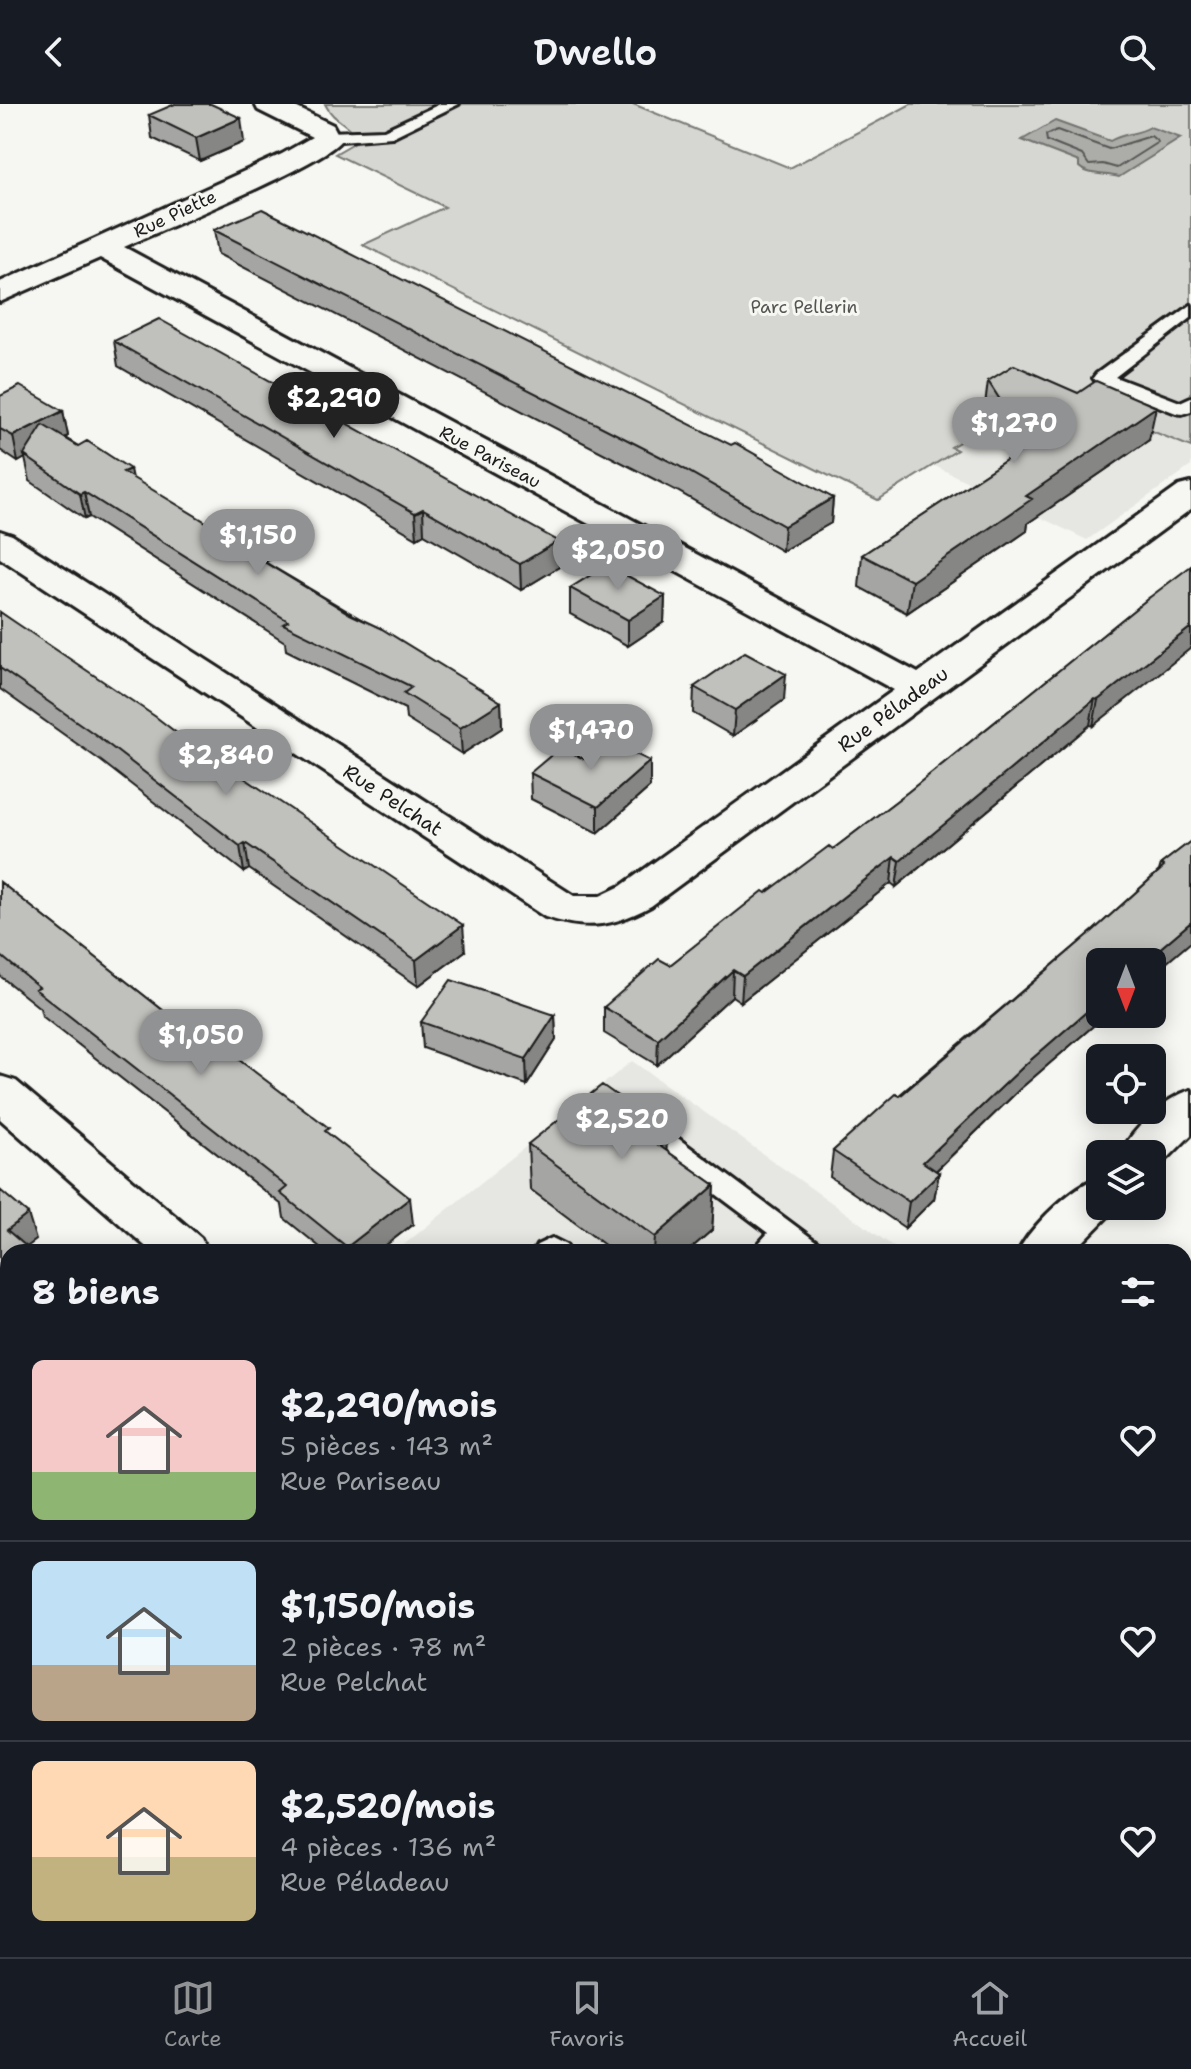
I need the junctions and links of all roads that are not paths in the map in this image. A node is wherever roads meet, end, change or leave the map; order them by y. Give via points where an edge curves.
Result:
1 (268, 104) edge
2 (452, 104) edge
3 (318, 122) edge
4 (101, 247) junction
5 (0, 293) edge
6 (1191, 310) edge
7 (1191, 402) edge
8 (1191, 493) edge
9 (0, 542) edge
10 (920, 689) junction
11 (591, 914) joint
12 (0, 1093) edge
13 (1191, 1107) edge
14 (654, 1134) edge
15 (1157, 1140) edge
16 (1086, 1209) edge
17 (787, 1233) junction
18 (175, 1244) edge
19 (774, 1244) edge
20 (801, 1244) edge
21 (1050, 1244) edge

1 - 3 street
2 - 3 lane via 387,134
3 - 4 street, Rue Piette via 319,147
4 - 5 street, Rue Piette
4 - 10 street, Rue Pariseau
6 - 7 lane via 1102,378 1182,409
8 - 10 street, Rue Péladeau
9 - 11 street, Rue Pelchat via 548,901
10 - 11 street, Rue Péladeau via 636,896
12 - 18 street
13 - 15 street
14 - 17 lane
16 - 21 street
17 - 19 lane
17 - 20 lane

